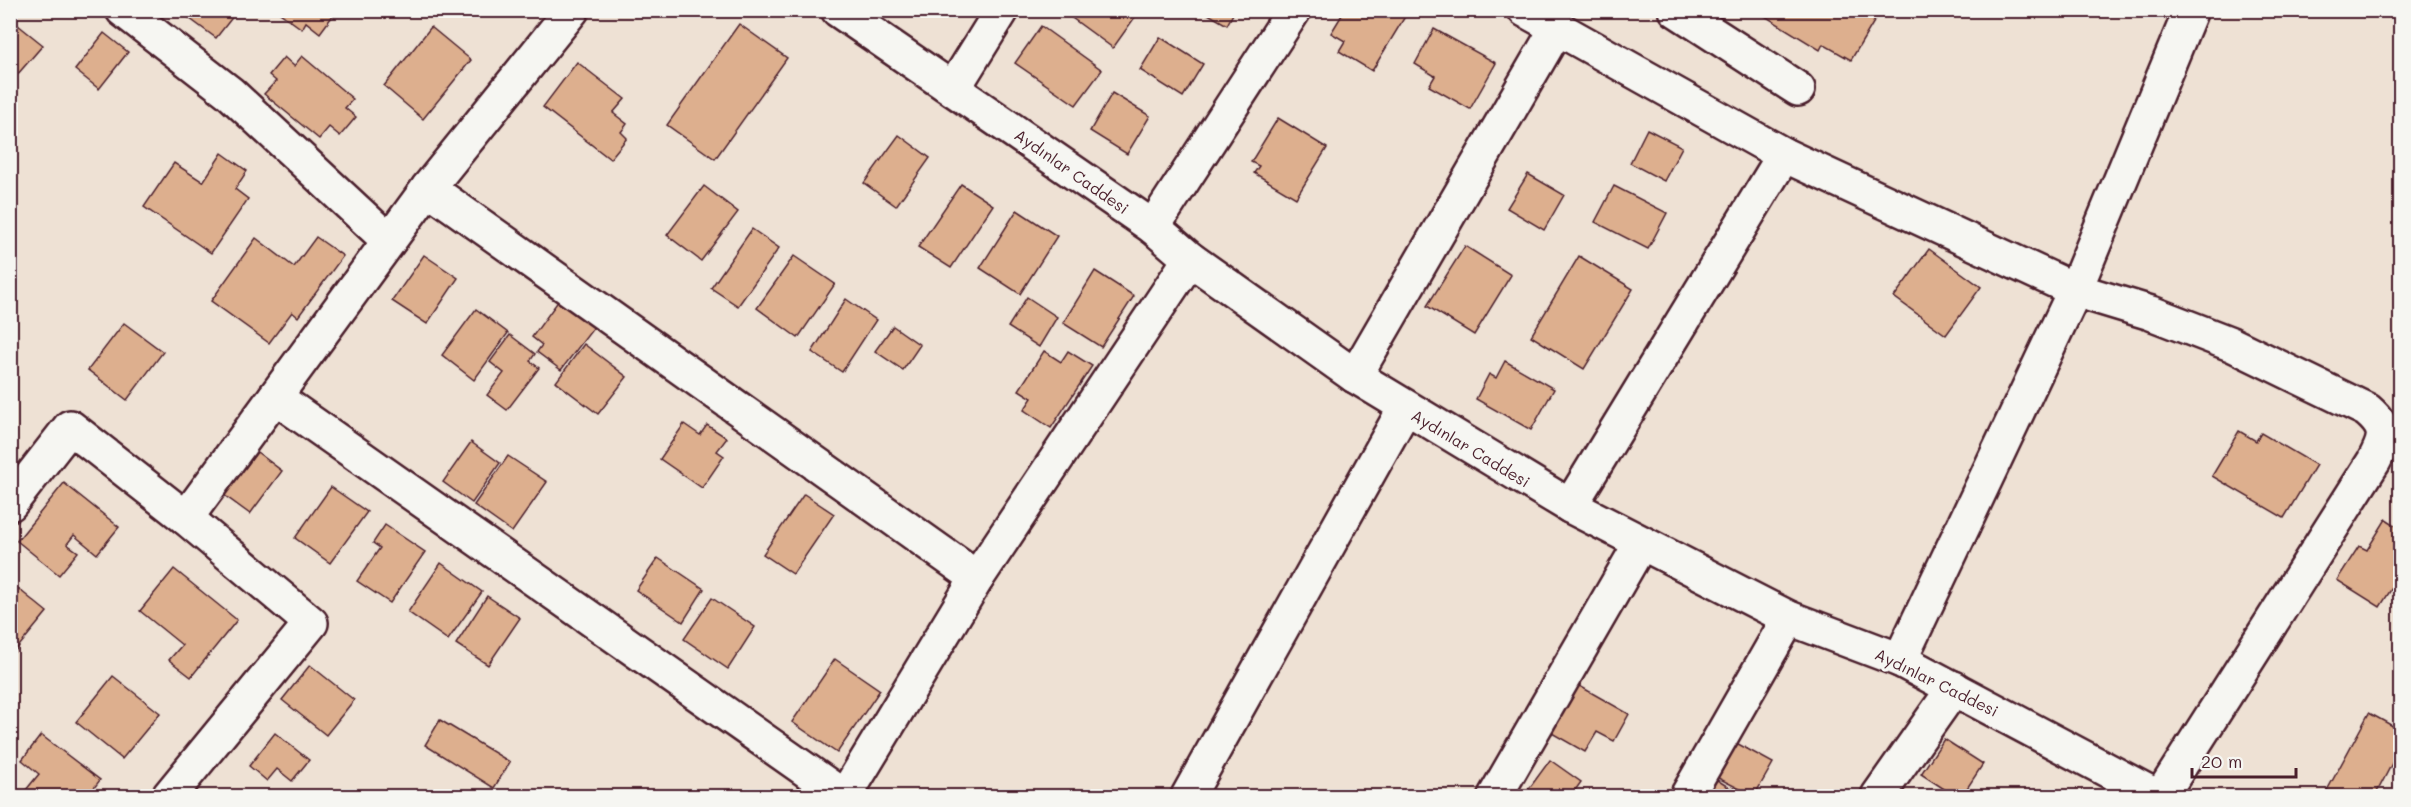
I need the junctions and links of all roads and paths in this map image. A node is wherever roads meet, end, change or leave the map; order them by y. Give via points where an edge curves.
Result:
1 (123, 10) edge
2 (572, 10) edge
3 (838, 10) edge
4 (1002, 10) edge
5 (1294, 10) edge
6 (1525, 10) edge
7 (1676, 10) edge
8 (2191, 10) edge
9 (1557, 28) junction
10 (953, 89) junction
11 (1798, 89) dead end
12 (1784, 155) junction
13 (428, 188) junction
14 (1153, 227) junction
15 (389, 241) junction
16 (1190, 259) junction
17 (2075, 290) junction
18 (1355, 376) junction
19 (275, 397) junction
20 (1405, 408) junction
21 (2391, 417) edge
22 (10, 504) edge
23 (1570, 506) junction
24 (186, 518) junction
25 (1641, 543) junction
26 (977, 578) junction
27 (1789, 618) junction
28 (1900, 660) junction
29 (1954, 688) junction
30 (169, 796) edge
31 (844, 796) edge
32 (1188, 796) edge
33 (1495, 796) edge
34 (1687, 796) edge
35 (1878, 796) edge
36 (2156, 796) edge
37 (2161, 796) edge

1 - 15 street via 230,93
2 - 13 street
3 - 10 street, Aydınlar Caddesi
4 - 10 street
5 - 14 street
6 - 9 street
7 - 11 street
8 - 17 street
9 - 12 street
9 - 18 street
10 - 14 street, Aydınlar Caddesi
12 - 17 street
12 - 23 street
13 - 15 street
13 - 26 street
14 - 16 street, Aydınlar Caddesi
15 - 19 street
16 - 18 street, Aydınlar Caddesi
16 - 26 street
17 - 21 street via 2151,313 2231,344 2367,410
17 - 28 street
18 - 20 street, Aydınlar Caddesi
19 - 24 street
19 - 31 street
20 - 23 street, Aydınlar Caddesi
20 - 32 street
21 - 37 street via 2374,461
22 - 24 street via 70,427
23 - 25 street, Aydınlar Caddesi
24 - 30 street via 311,623
25 - 27 street, Aydınlar Caddesi
25 - 33 street
26 - 31 street
27 - 28 street, Aydınlar Caddesi
27 - 34 street
28 - 29 street, Aydınlar Caddesi
29 - 35 street
29 - 36 street, Aydınlar Caddesi

